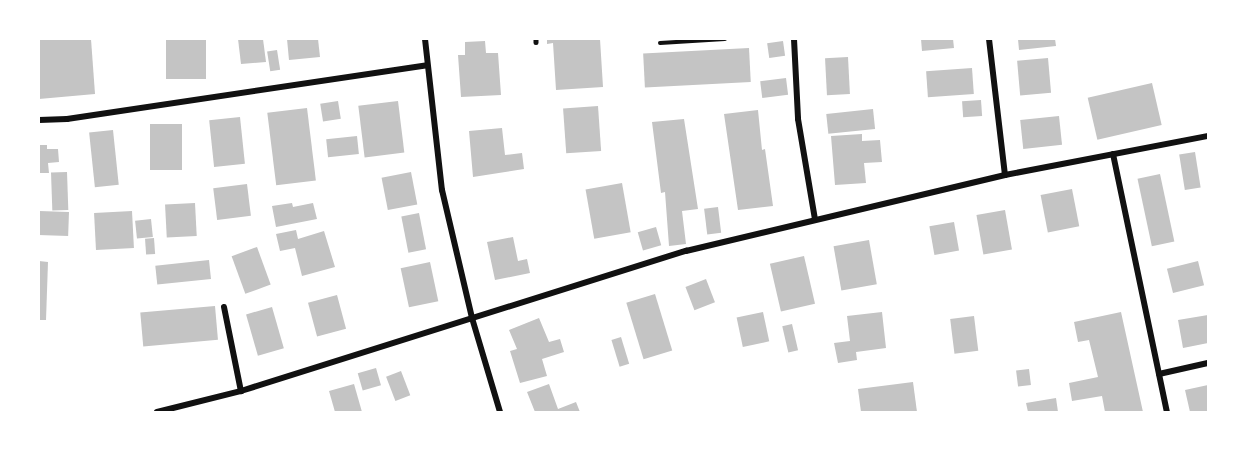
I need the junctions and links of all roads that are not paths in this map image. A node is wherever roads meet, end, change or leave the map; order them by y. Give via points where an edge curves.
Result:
1 (425, 39) edge
2 (794, 39) edge
3 (989, 39) edge
4 (428, 64) junction
5 (39, 120) edge
6 (1208, 136) edge
7 (1113, 154) junction
8 (1005, 175) junction
9 (815, 219) junction
10 (224, 307) dead end
11 (472, 318) junction
12 (1208, 363) edge
13 (1159, 374) junction
14 (241, 391) junction
15 (157, 412) edge
16 (500, 412) edge
17 (1167, 412) edge

1 - 4 street
2 - 9 street via 798,119
3 - 8 street
4 - 5 street
4 - 11 street via 442,190
6 - 7 street
7 - 8 street
7 - 13 street
8 - 9 street
9 - 11 street via 686,251
10 - 14 street
11 - 14 street
11 - 16 street
12 - 13 street
13 - 17 street
14 - 15 street

